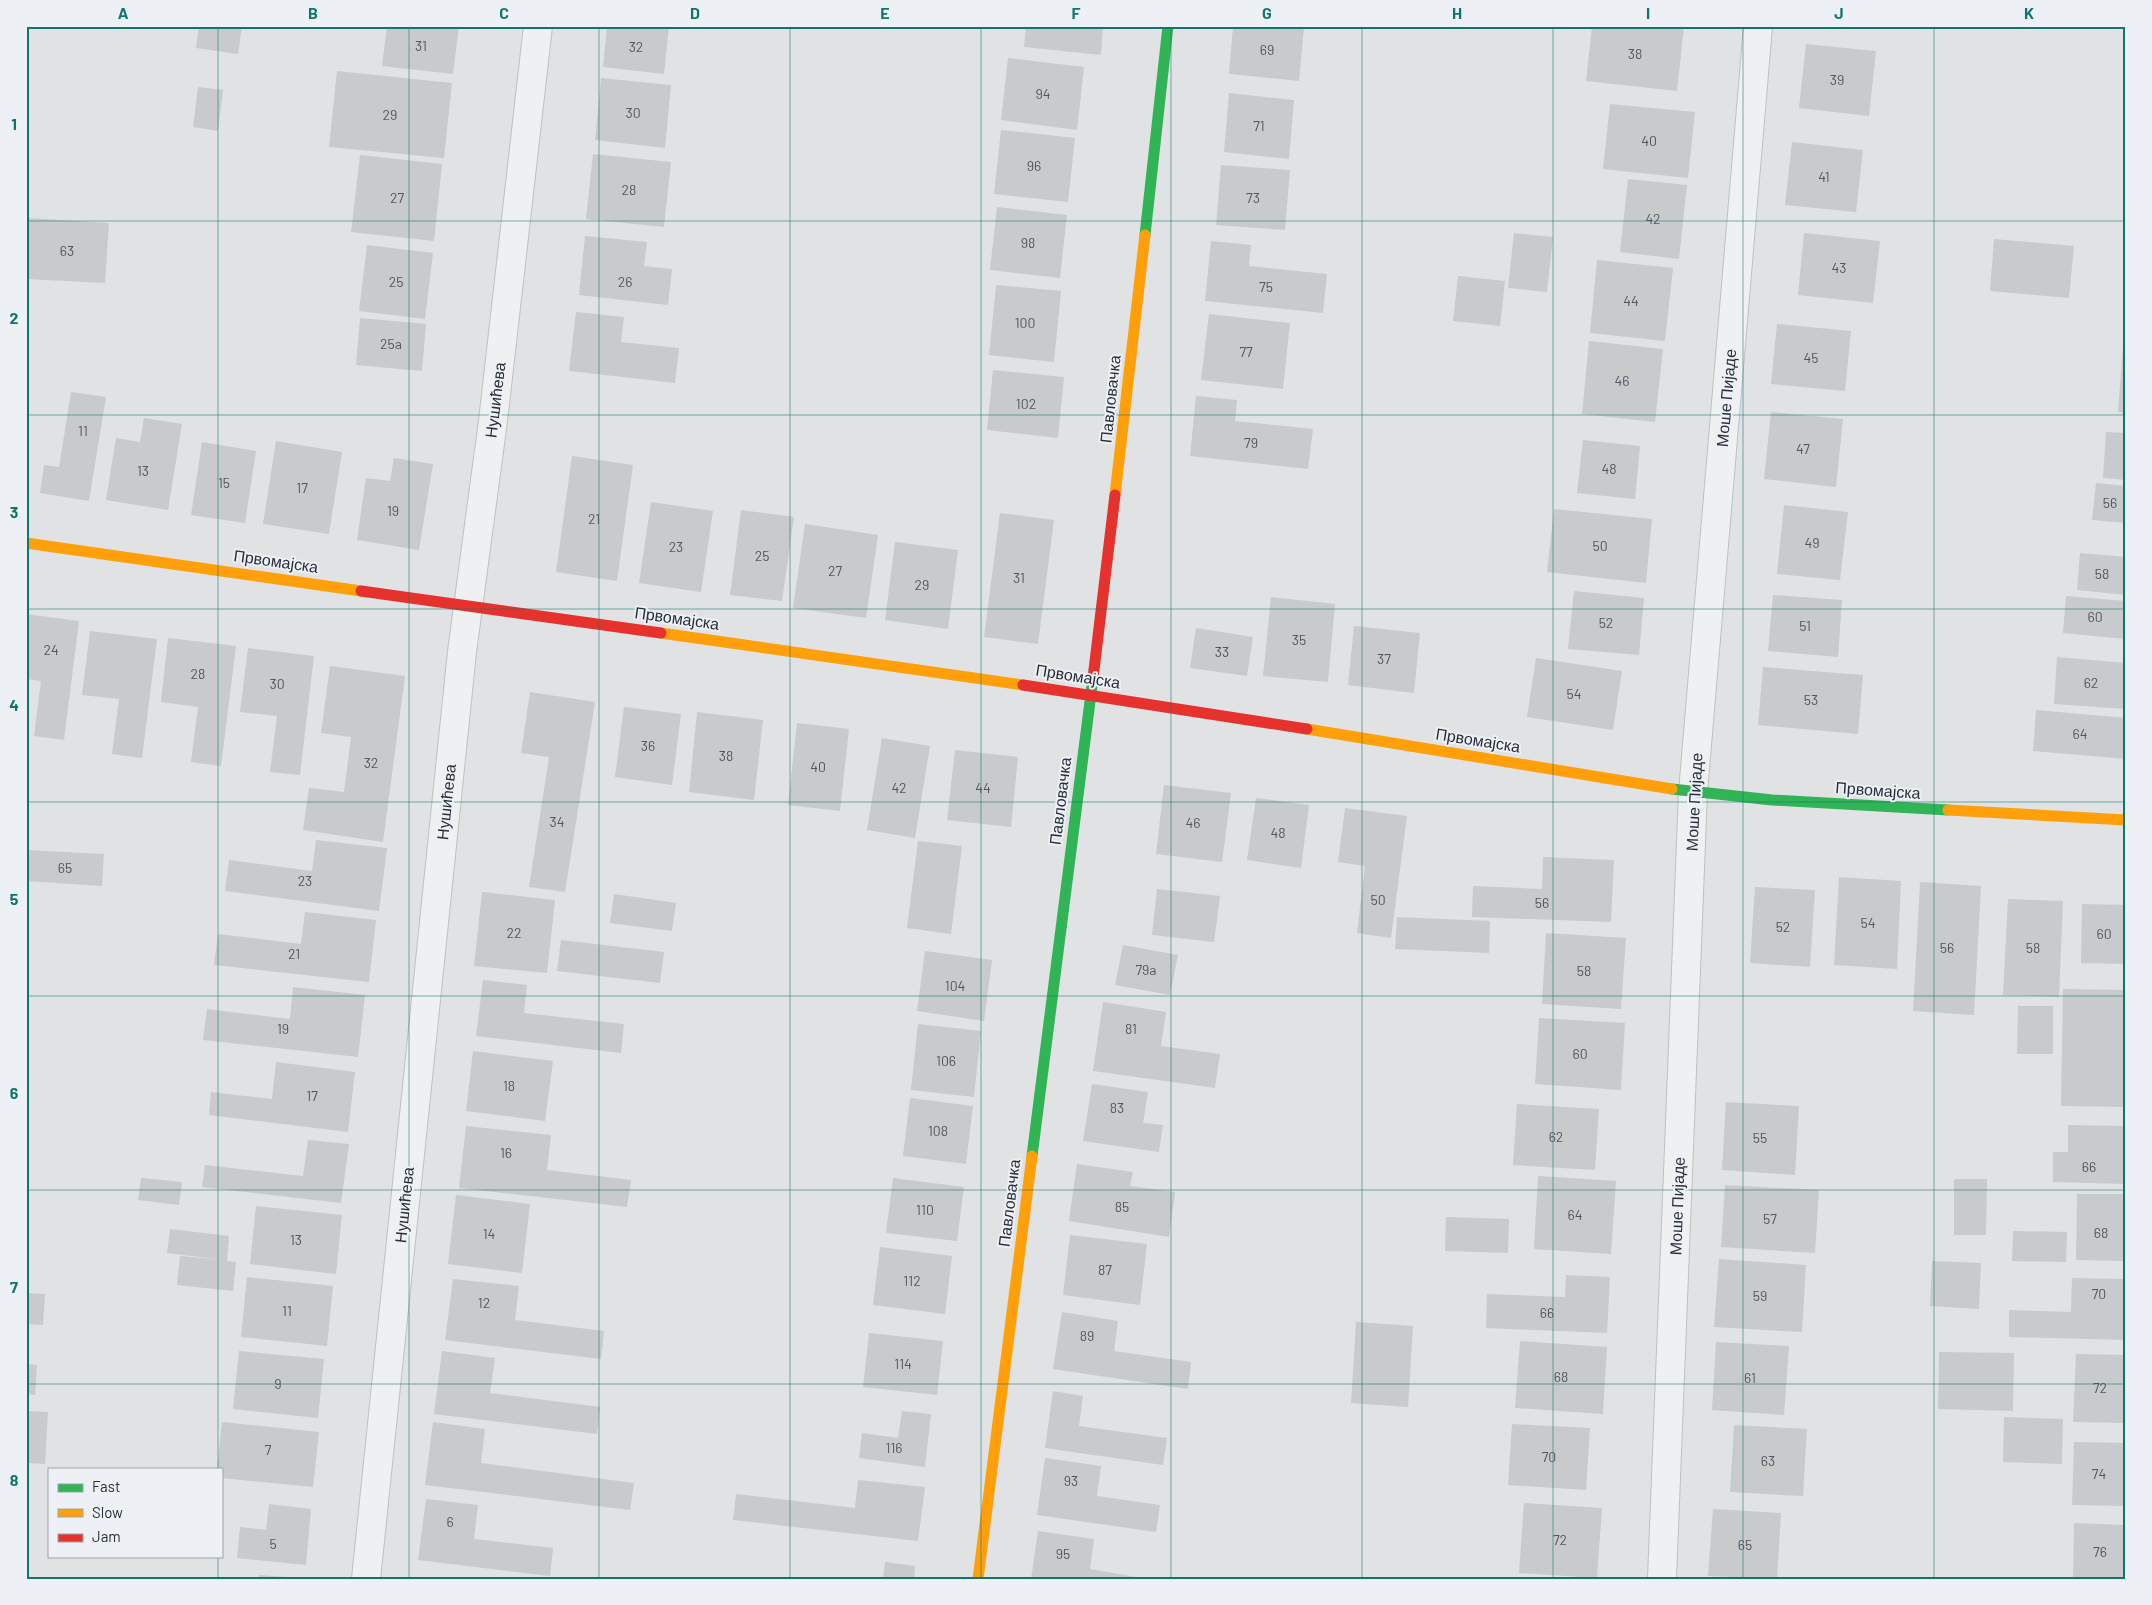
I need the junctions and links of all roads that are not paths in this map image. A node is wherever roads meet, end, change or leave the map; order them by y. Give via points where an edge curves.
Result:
1 (538, 26) edge
2 (1168, 26) edge
3 (1758, 26) edge
4 (26, 543) edge
5 (469, 605) junction
6 (1090, 694) junction
7 (1693, 792) junction
8 (2126, 820) edge
9 (366, 1579) edge
10 (978, 1579) edge
11 (1662, 1579) edge

1 - 5 street, Нушићева
2 - 6 street, Павловачка
3 - 7 street, Моше Пијаде
4 - 5 street, Првомајска
5 - 6 street, Првомајска
5 - 9 street, Нушићева
6 - 7 street, Првомајска
6 - 10 street, Павловачка
7 - 8 street, Првомајска via 1772,800
7 - 11 street, Моше Пијаде

